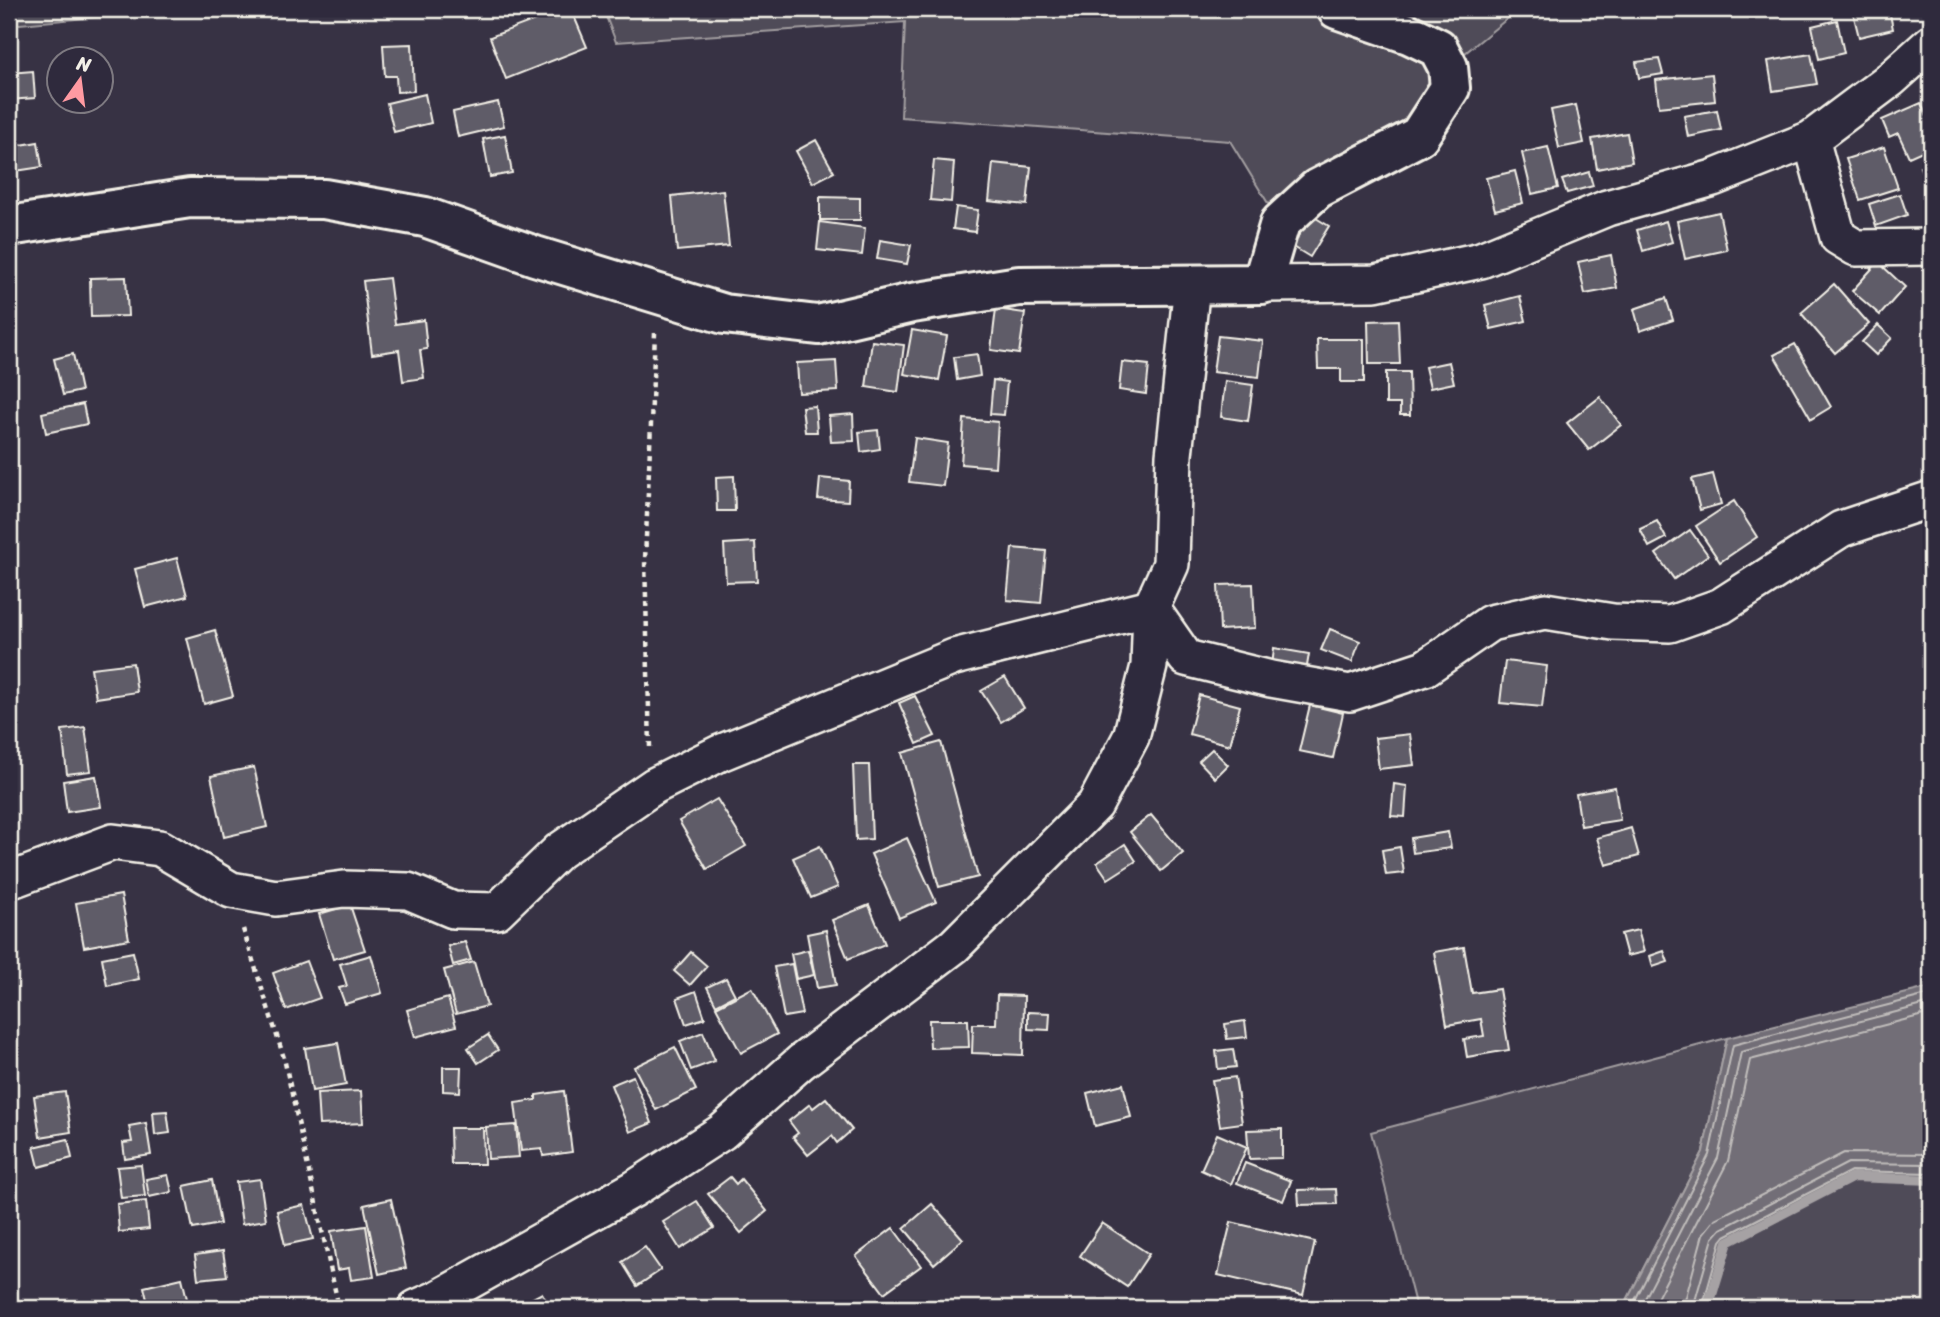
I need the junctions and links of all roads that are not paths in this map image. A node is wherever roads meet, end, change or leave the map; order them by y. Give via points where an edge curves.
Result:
1 (1337, 9) edge
2 (1931, 43) edge
3 (1811, 139) junction
4 (9, 226) edge
5 (1931, 247) edge
6 (1192, 284) junction
7 (1262, 284) junction
8 (1931, 499) edge
9 (1151, 608) junction
10 (9, 881) edge
11 (416, 1308) edge

1 - 7 street via 1438,48 1448,67 1450,88 1419,136 1317,189 1280,223
2 - 3 street
3 - 5 street via 1838,237 1856,248
3 - 7 street via 1713,178 1607,208 1482,260 1375,283
4 - 6 street via 190,198 324,199 425,217 724,314 818,325 912,303 1019,286
6 - 7 street
6 - 9 street via 1174,455 1171,564
8 - 9 street via 1841,529 1721,606 1670,624 1613,622 1545,611 1490,622 1425,668 1350,692 1186,658
9 - 10 street via 954,657 719,753 654,786 559,851 497,911 453,911 408,891 344,889 276,898 228,888 160,848 113,842
9 - 11 street via 1149,666 1131,737 1095,805 954,946 800,1062 722,1132 634,1189

